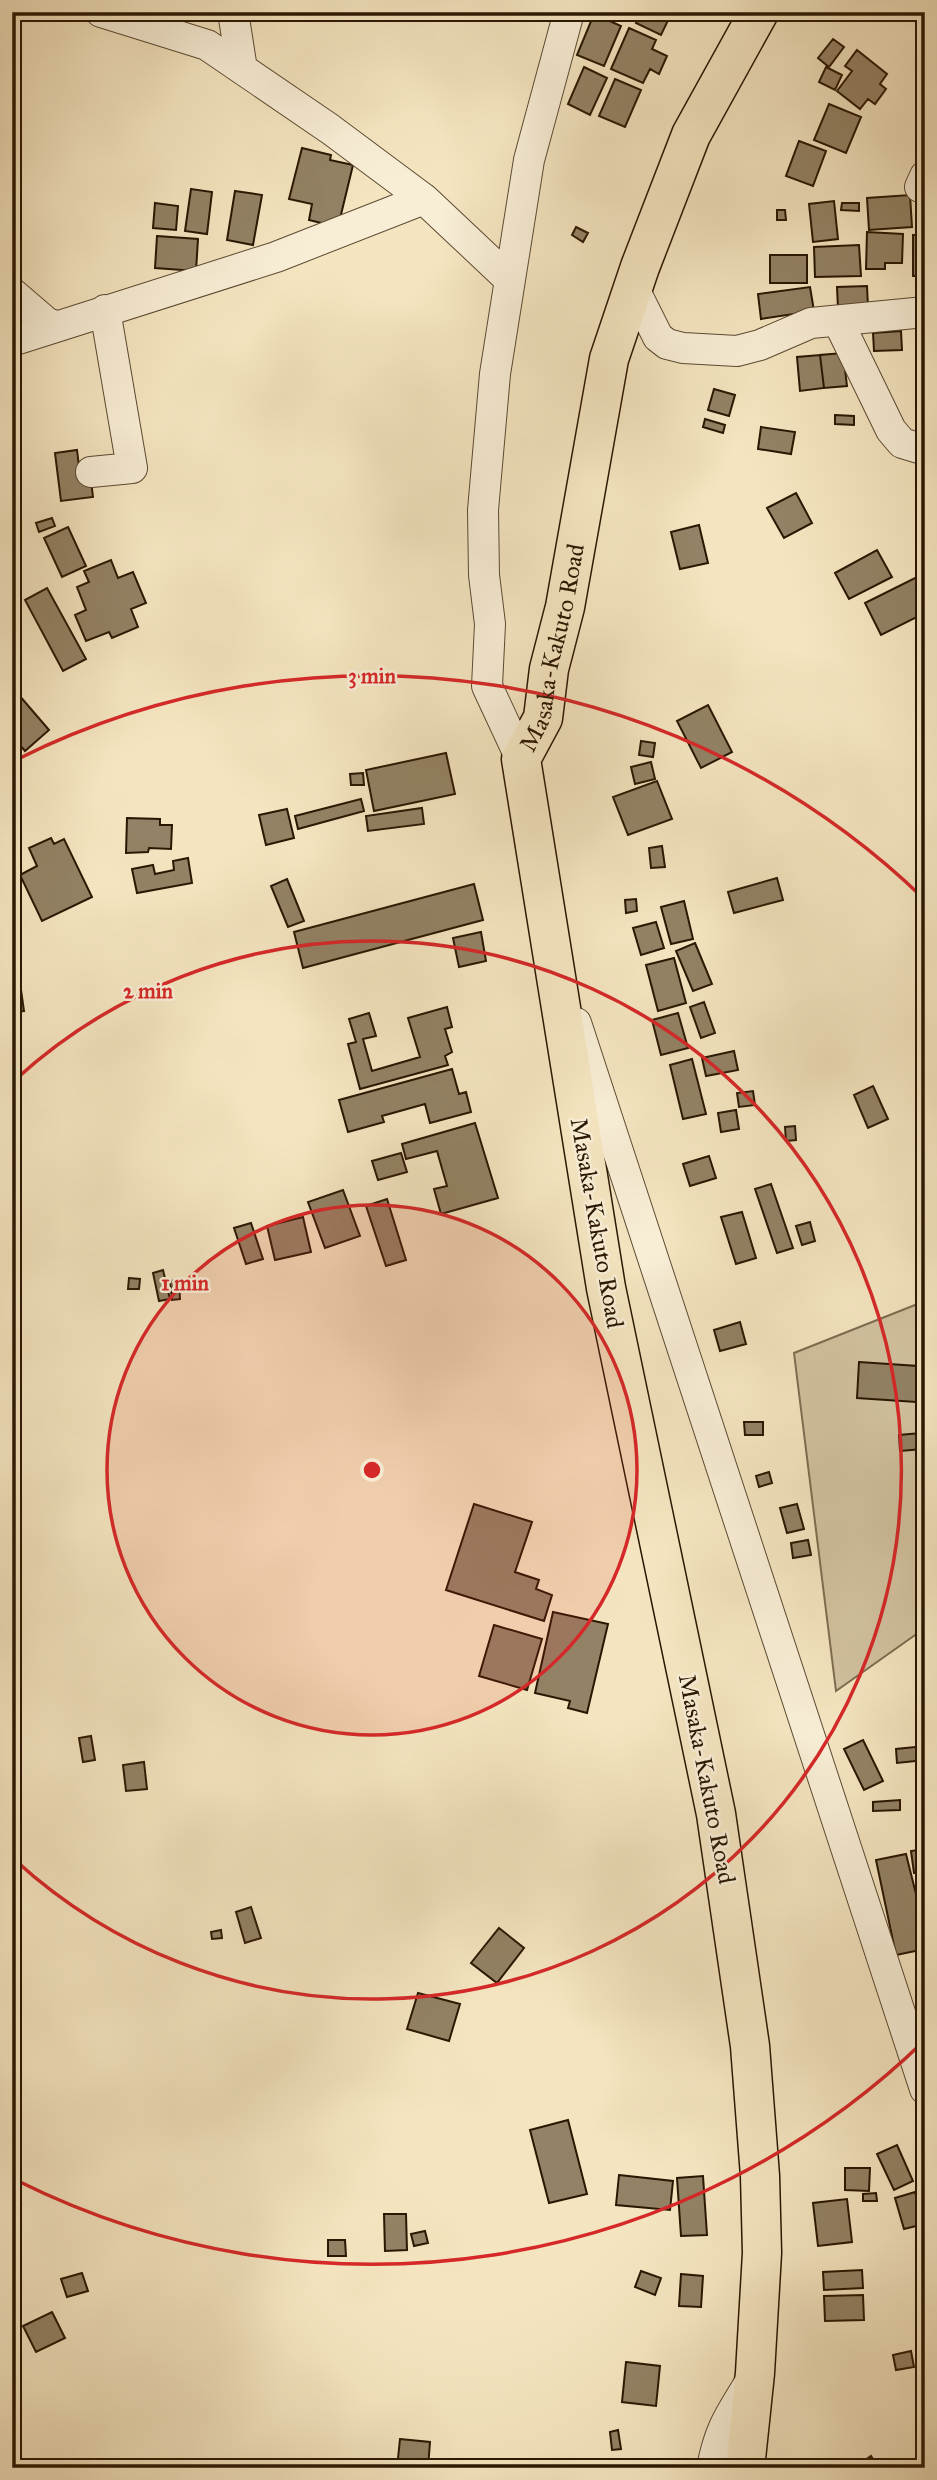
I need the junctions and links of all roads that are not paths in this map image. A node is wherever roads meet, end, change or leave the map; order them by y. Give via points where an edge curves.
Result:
1 (101, 12) edge
2 (233, 12) edge
3 (569, 12) edge
4 (759, 12) edge
5 (242, 69) junction
6 (424, 199) junction
7 (509, 279) junction
8 (633, 287) junction
9 (12, 292) edge
10 (105, 310) junction
11 (925, 312) edge
12 (838, 321) junction
13 (57, 326) junction
14 (12, 341) edge
15 (925, 450) edge
16 (91, 472) dead end
17 (521, 759) junction
18 (555, 956) junction
19 (925, 2089) edge
20 (755, 2373) junction
21 (712, 2468) edge
22 (745, 2468) edge

1 - 5 street via 192,38
2 - 5 street
3 - 7 street via 529,160
4 - 8 highway, Masaka-Kakuto Road via 691,135
5 - 6 street
6 - 7 street
6 - 10 street via 276,257
7 - 17 street via 483,510 484,575 490,624 487,686
8 - 12 street via 658,337 682,348 737,351 811,323
8 - 17 highway, Masaka-Kakuto Road via 609,359 543,718
9 - 13 street via 47,323
10 - 13 street
10 - 16 street via 132,468
11 - 12 street
12 - 15 street via 891,430 902,443
13 - 14 street
17 - 18 highway, Masaka-Kakuto Road
18 - 19 street
18 - 20 highway, Masaka-Kakuto Road via 606,1288 727,1880 750,2046 760,2176 762,2276
20 - 21 street via 726,2417
20 - 22 highway, Masaka-Kakuto Road

